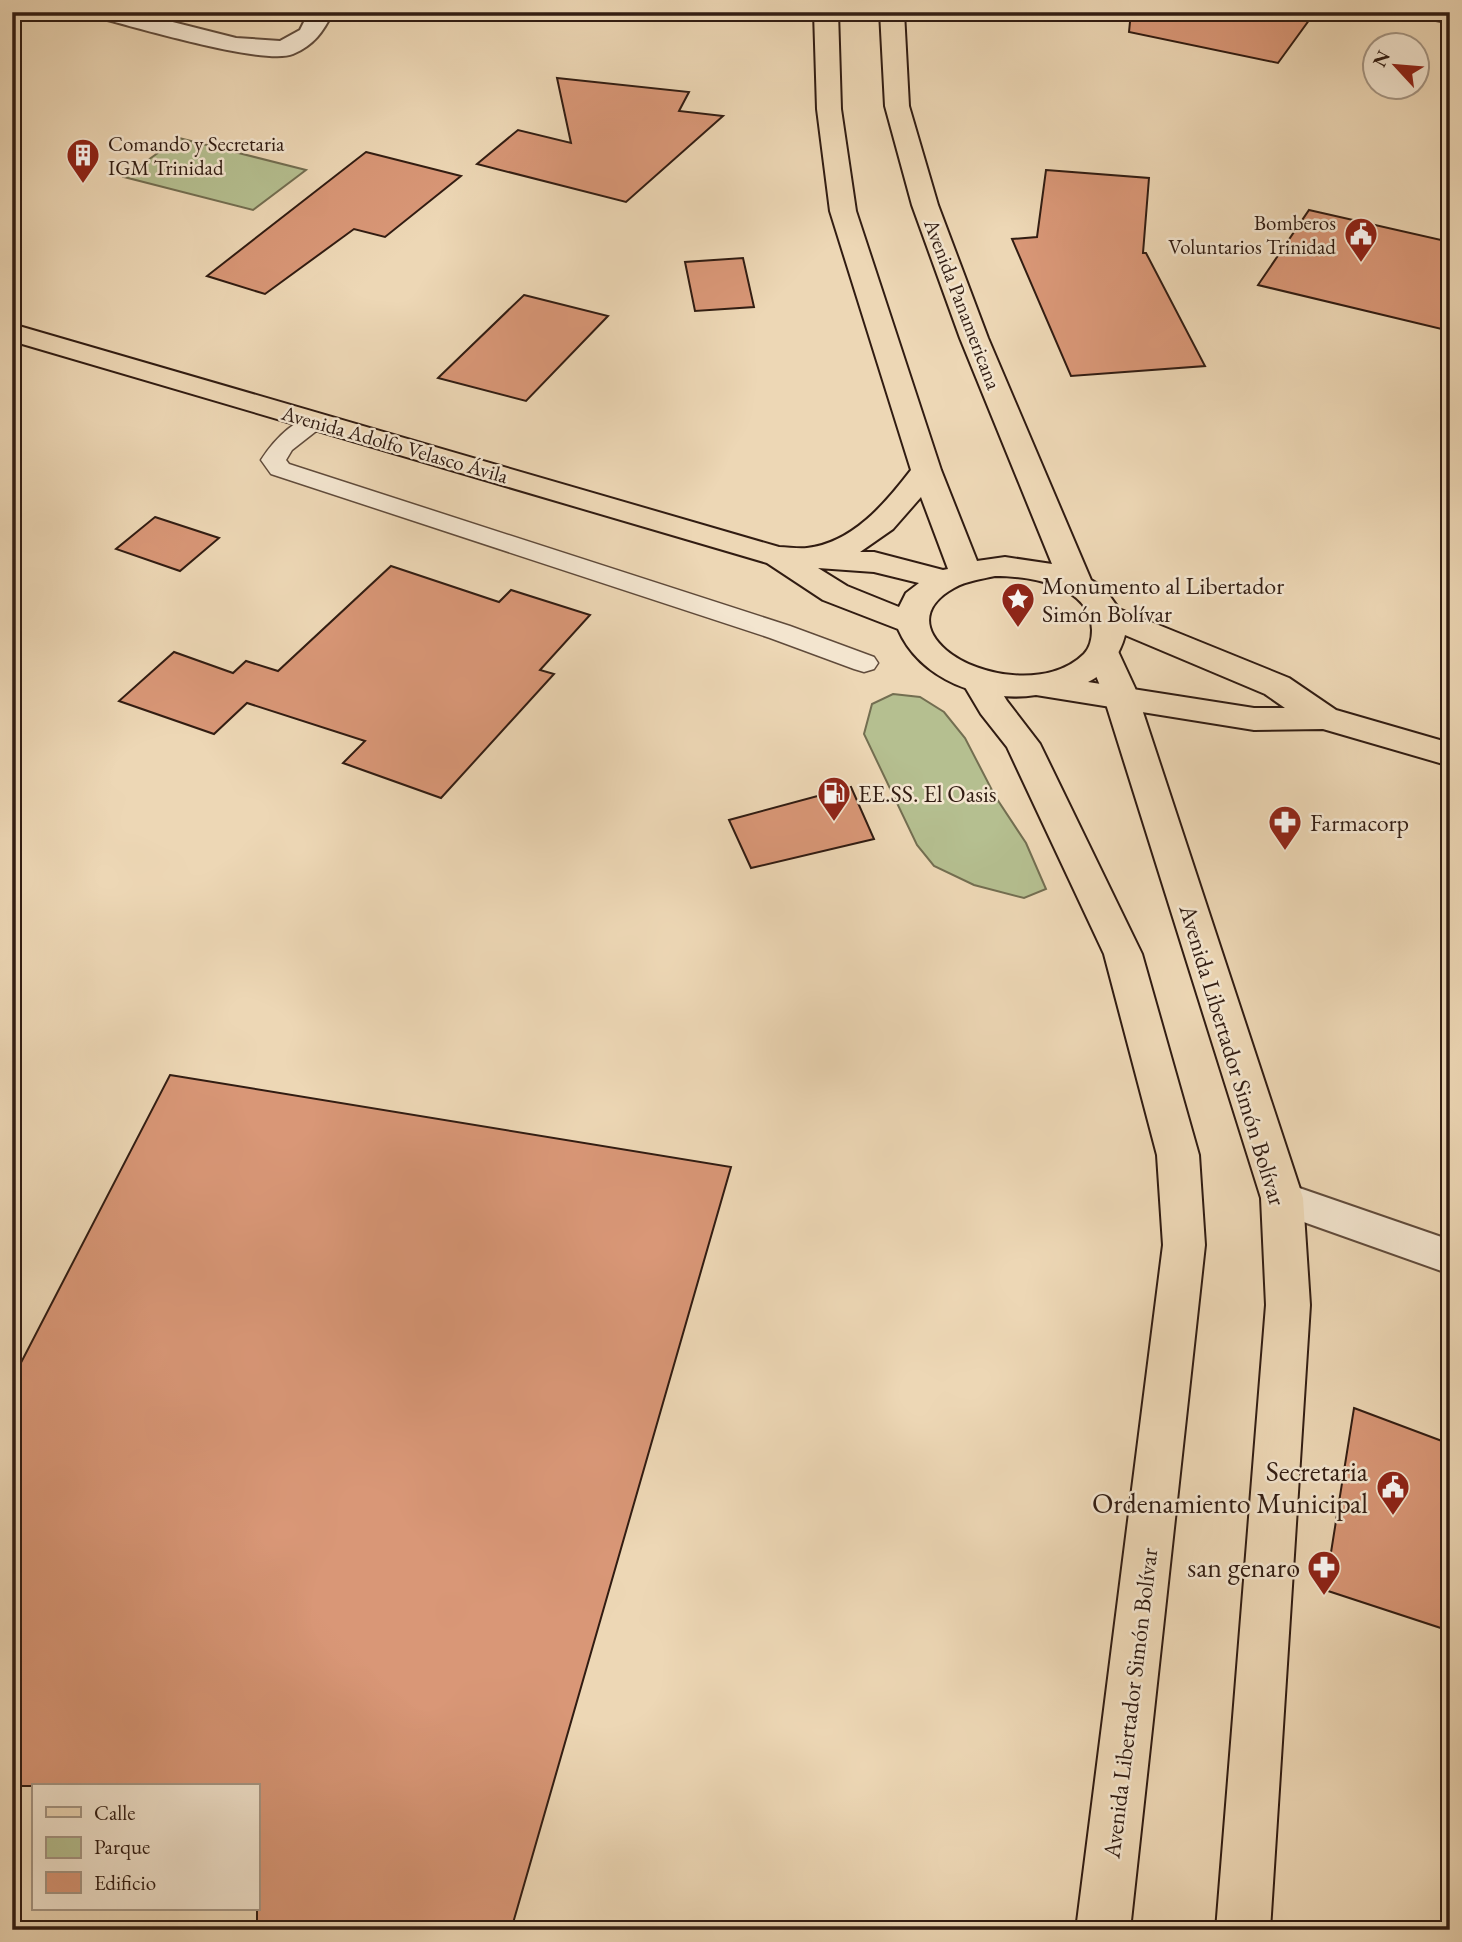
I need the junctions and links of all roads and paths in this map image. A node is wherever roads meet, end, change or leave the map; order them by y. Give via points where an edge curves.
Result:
1 (104, 12) edge
2 (321, 12) edge
3 (826, 12) edge
4 (892, 12) edge
5 (1430, 12) edge
6 (1450, 16) edge
7 (12, 331) edge
8 (317, 421) junction
9 (926, 470) junction
10 (777, 556) junction
11 (953, 575) junction
12 (1077, 584) junction
13 (911, 623) junction
14 (1106, 635) junction
15 (864, 663) dead end
16 (979, 682) junction
17 (1038, 685) junction
18 (1122, 700) junction
19 (1324, 718) junction
20 (1450, 755) edge
21 (1282, 1198) junction
22 (1450, 1257) edge
23 (1103, 1930) edge
24 (1243, 1930) edge

1 - 2 street via 236,45 284,50 310,34
3 - 9 main road via 830,108 843,211
4 - 12 main road, Avenida Panamericana via 897,106 925,205 974,338
5 - 6 street
7 - 8 main road, Avenida Adolfo Velasco Ávila
8 - 10 main road, Avenida Adolfo Velasco Ávila
8 - 15 lane via 283,445 273,460 280,469
9 - 10 main road via 897,509 866,536 825,554
9 - 11 main road
10 - 11 main road, Avenida Adolfo Velasco Ávila via 874,562
10 - 13 main road, Avenida Adolfo Velasco Ávila via 835,593
11 - 12 main road via 994,566 1024,566
11 - 13 main road via 925,592 914,606
12 - 14 main road via 1096,599
13 - 16 main road via 925,653 948,670
14 - 17 main road via 1088,668
14 - 18 main road, Avenida Libertador Simón Bolívar
14 - 19 main road via 1277,686
16 - 17 main road
16 - 23 main road, Avenida Libertador Simón Bolívar via 1023,744 1123,954 1178,1155 1184,1245
17 - 18 main road
18 - 19 main road via 1254,719
18 - 21 main road, Avenida Libertador Simón Bolívar
19 - 20 main road
21 - 22 street
21 - 24 main road, Avenida Libertador Simón Bolívar via 1288,1306

